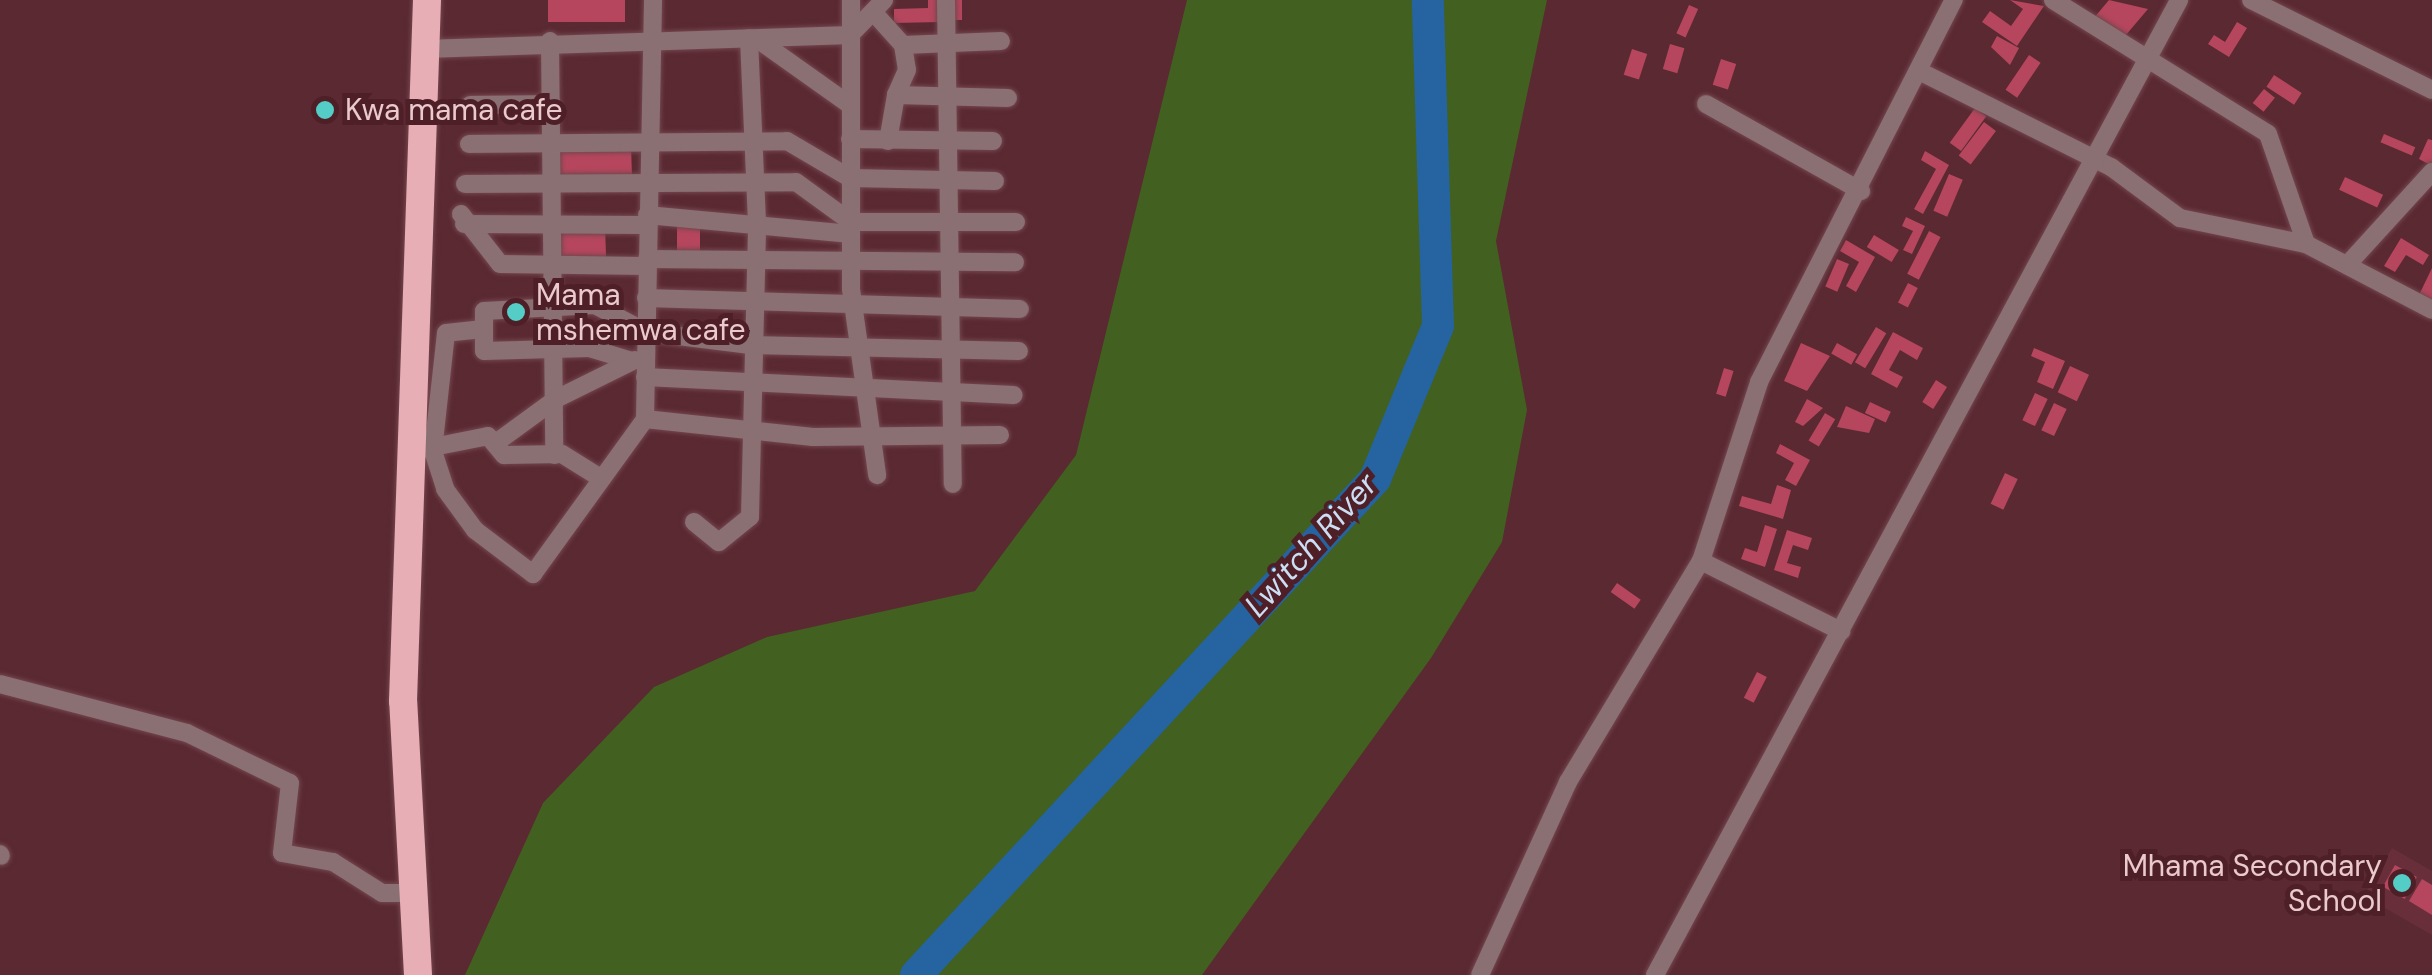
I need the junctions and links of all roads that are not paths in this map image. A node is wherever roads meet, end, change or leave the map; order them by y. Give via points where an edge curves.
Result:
1 (427, 0) edge
2 (653, 0) edge
3 (850, 0) edge
4 (946, 0) edge
5 (1954, 0) edge
6 (2052, 0) edge
7 (2178, 0) edge
8 (2251, 0) edge
9 (879, 7) edge
10 (850, 35) junction
11 (752, 38) junction
12 (550, 41) junction
13 (1001, 41) dead end
14 (648, 42) junction
15 (950, 42) junction
16 (902, 45) junction
17 (426, 49) junction
18 (2142, 62) junction
19 (1919, 72) junction
20 (2432, 90) edge
21 (896, 94) junction
22 (951, 98) junction
23 (1008, 98) dead end
24 (552, 104) junction
25 (1706, 104) dead end
26 (470, 105) dead end
27 (850, 105) junction
28 (648, 138) junction
29 (850, 139) junction
30 (752, 140) junction
31 (993, 140) dead end
32 (888, 141) junction
33 (952, 142) junction
34 (469, 144) dead end
35 (552, 144) junction
36 (2094, 158) junction
37 (2432, 172) edge
38 (850, 178) junction
39 (648, 182) junction
40 (755, 182) junction
41 (995, 182) dead end
42 (948, 183) junction
43 (465, 184) dead end
44 (553, 185) junction
45 (1860, 190) junction
46 (647, 220) junction
47 (554, 222) junction
48 (758, 222) junction
49 (952, 222) junction
50 (1016, 222) dead end
51 (851, 228) junction
52 (2306, 244) junction
53 (1014, 262) dead end
54 (647, 263) junction
55 (952, 263) junction
56 (2348, 264) junction
57 (753, 266) junction
58 (850, 266) junction
59 (552, 267) junction
60 (646, 298) junction
61 (750, 304) junction
62 (554, 306) junction
63 (852, 307) junction
64 (1020, 309) dead end
65 (951, 310) junction
66 (2432, 310) edge
67 (483, 328) junction
68 (646, 332) junction
69 (750, 345) junction
70 (555, 346) junction
71 (858, 349) junction
72 (956, 351) junction
73 (1019, 351) dead end
74 (640, 366) junction
75 (749, 385) junction
76 (866, 390) junction
77 (951, 392) junction
78 (1014, 395) dead end
79 (556, 398) junction
80 (645, 419) junction
81 (746, 431) junction
82 (874, 432) junction
83 (953, 434) junction
84 (1000, 435) dead end
85 (497, 442) junction
86 (423, 449) junction
87 (554, 455) junction
88 (877, 475) dead end
89 (599, 478) junction
90 (952, 484) dead end
91 (694, 522) dead end
92 (1701, 562) junction
93 (1842, 631) junction
94 (0, 684) edge
95 (412, 893) junction
96 (418, 975) edge
97 (1480, 975) edge
98 (1654, 975) edge

1 - 17 highway
2 - 14 street
3 - 10 street
4 - 15 street
5 - 19 street
6 - 18 street
7 - 18 street
8 - 20 street
9 - 10 street
9 - 16 street
10 - 11 street
10 - 27 street
11 - 14 street
11 - 27 street
11 - 30 street
12 - 14 street
12 - 17 street
12 - 24 street
13 - 15 street
14 - 28 street
15 - 16 street
15 - 22 street
16 - 21 street via 908,70
17 - 86 highway
18 - 36 street
18 - 52 street via 2268,134
19 - 36 street
19 - 45 street
21 - 22 street
21 - 32 street
22 - 23 street
22 - 33 street
24 - 26 street
24 - 35 street
25 - 45 street
27 - 29 street
28 - 30 street
28 - 35 street
28 - 39 street
29 - 32 street
29 - 38 street
30 - 38 street via 787,141
30 - 40 street
31 - 33 street
32 - 33 street
33 - 42 street
34 - 35 street
35 - 44 street
36 - 52 street via 2180,218
36 - 93 street
37 - 56 street
38 - 42 street
38 - 51 street
39 - 40 street
39 - 44 street
39 - 46 street
40 - 48 street
40 - 51 street via 796,182
41 - 42 street
42 - 49 street
43 - 44 street
44 - 47 street
45 - 92 street via 1759,382
46 - 47 street
46 - 48 street
46 - 54 street
47 - 59 street
47 - 59 street via 463,219 500,264
48 - 51 street
48 - 57 street
49 - 50 street
49 - 51 street
49 - 55 street
51 - 58 street
52 - 56 street
53 - 55 street
54 - 57 street
54 - 59 street
54 - 60 street
55 - 58 street
55 - 65 street
56 - 66 street
57 - 58 street
57 - 61 street
58 - 63 street
59 - 62 street
60 - 61 street
60 - 68 street
61 - 63 street
61 - 69 street
62 - 67 street via 484,311
62 - 68 street via 594,305
62 - 70 street
63 - 65 street
63 - 71 street
64 - 65 street
65 - 72 street
67 - 70 street via 484,350
67 - 86 street via 446,333
68 - 69 street
68 - 74 street
69 - 71 street
69 - 75 street
70 - 74 street
70 - 79 street
71 - 72 street
71 - 76 street
72 - 73 street
72 - 77 street
74 - 75 street
74 - 79 street
74 - 80 street
75 - 76 street
75 - 81 street
76 - 77 street
76 - 82 street
77 - 78 street
77 - 83 street
79 - 85 street
79 - 87 street
80 - 81 street
80 - 89 street
81 - 82 street
81 - 91 street via 750,517 719,542
82 - 83 street
82 - 88 street
83 - 84 street
83 - 90 street
85 - 86 street
85 - 87 street via 504,455
86 - 89 street via 476,530 533,574
86 - 95 highway via 403,700
87 - 89 street
92 - 93 street
92 - 97 street via 1568,782
93 - 98 street
94 - 95 street via 187,733 290,783 282,853 333,862 382,893
95 - 96 highway

